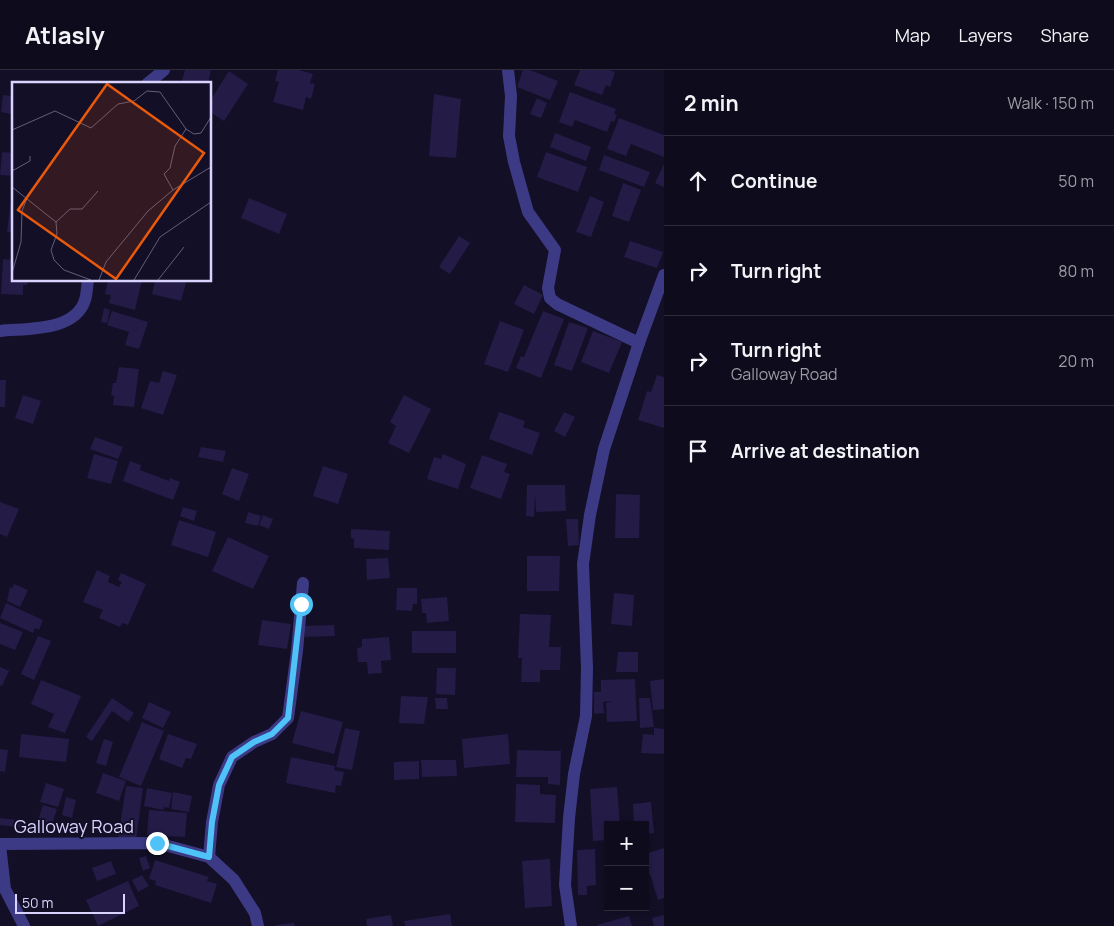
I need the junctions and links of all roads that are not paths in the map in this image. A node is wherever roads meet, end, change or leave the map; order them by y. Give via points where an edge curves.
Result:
1 (164, 70) edge
2 (508, 70) edge
3 (149, 82) edge
4 (664, 275) edge
5 (88, 281) edge
6 (0, 331) edge
7 (639, 343) junction
8 (303, 583) dead end
9 (0, 844) edge
10 (209, 857) junction
11 (24, 926) edge
12 (258, 926) edge
13 (571, 926) edge

1 - 3 street
2 - 7 street via 511,96 509,136 514,162 528,212 555,250 548,288 550,298 564,308
4 - 7 street
5 - 6 street via 85,302 70,320 50,326
7 - 13 street via 604,449 583,564 586,716 569,818 565,885
8 - 10 street via 288,718 272,734 232,757 219,785
9 - 10 street, Galloway Road via 157,843
9 - 11 street via 6,889
10 - 12 street, Galloway Road via 234,880 255,913

